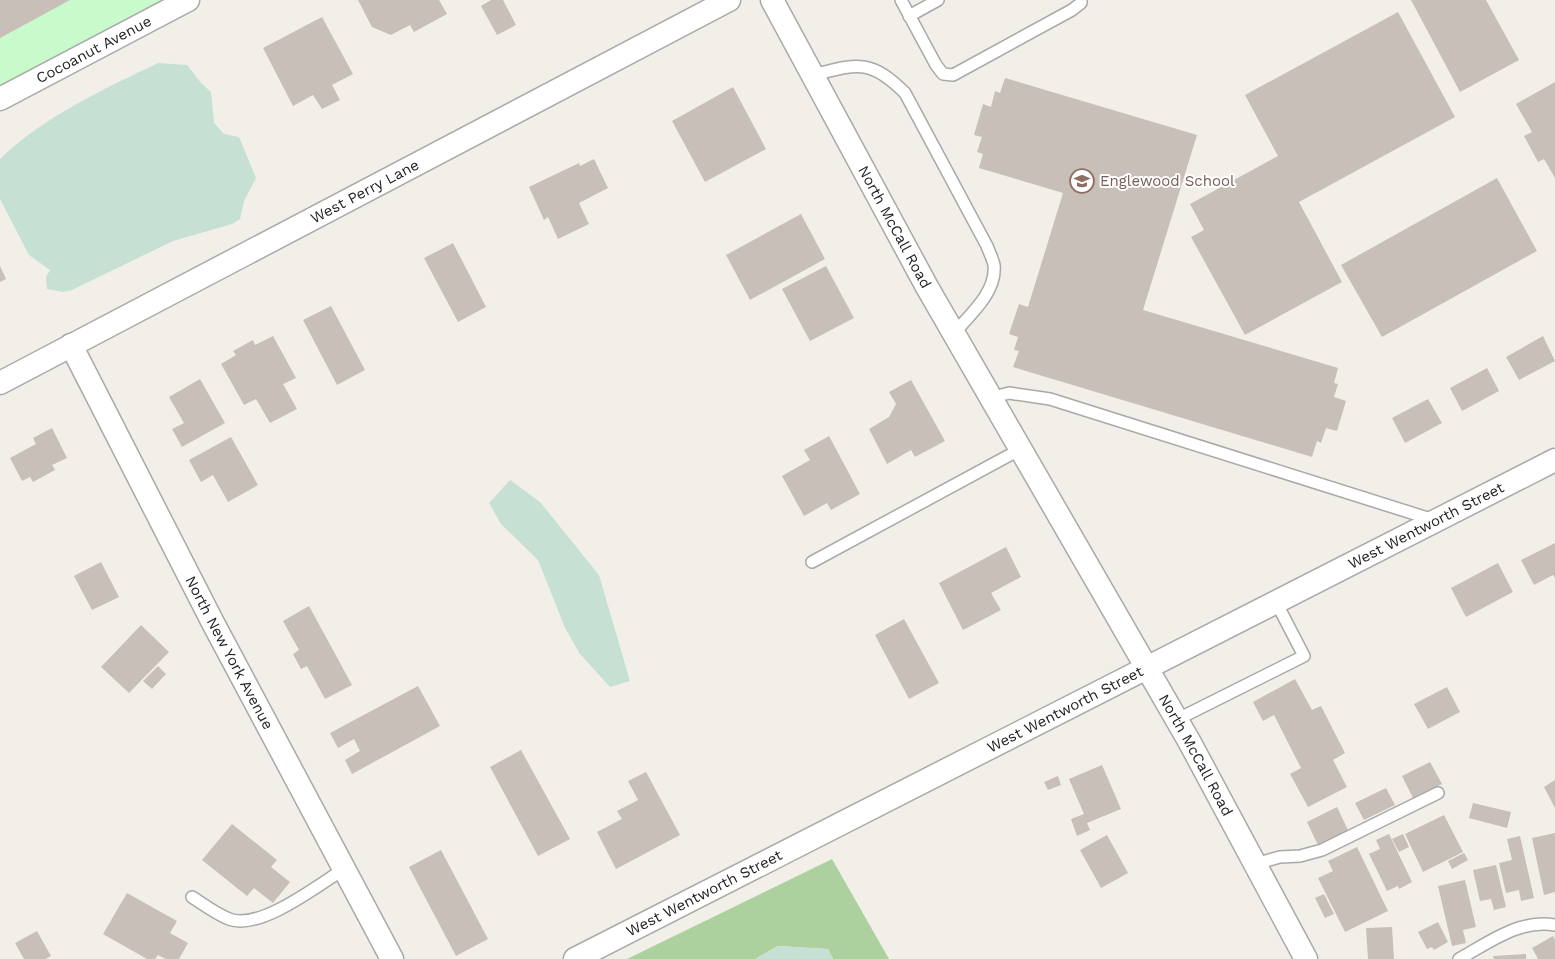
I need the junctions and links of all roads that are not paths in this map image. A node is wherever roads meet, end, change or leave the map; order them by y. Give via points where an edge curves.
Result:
1 (188, 0) edge
2 (729, 0) edge
3 (772, 0) edge
4 (901, 0) edge
5 (938, 0) edge
6 (1081, 0) edge
7 (160, 6) edge
8 (909, 16) junction
9 (813, 75) junction
10 (0, 99) edge
11 (953, 334) junction
12 (71, 345) junction
13 (0, 383) edge
14 (990, 398) junction
15 (1020, 450) junction
16 (1555, 460) edge
17 (1436, 521) junction
18 (812, 562) dead end
19 (1276, 602) junction
20 (1146, 669) junction
21 (1176, 720) junction
22 (1438, 793) dead end
23 (1255, 864) junction
24 (344, 869) junction
25 (192, 897) dead end
26 (1555, 925) edge
27 (392, 959) edge
28 (575, 959) edge
29 (1306, 959) edge
30 (1459, 959) edge

1 - 7 street, Cocoanut Avenue
2 - 12 street, West Perry Lane
3 - 9 street, North McCall Road
4 - 8 lane
5 - 8 lane
6 - 8 lane via 1072,10 953,76 943,74
7 - 10 street, Cocoanut Avenue
9 - 11 street, North McCall Road
9 - 11 lane via 854,65 874,68 905,93 994,264 993,282
11 - 14 street, North McCall Road
12 - 13 street, West Perry Lane
12 - 24 street, North New York Avenue
14 - 15 street, North McCall Road
14 - 17 lane via 1009,393 1050,399
15 - 18 lane
15 - 20 street, North McCall Road
16 - 17 street, West Wentworth Street
17 - 19 street, West Wentworth Street
19 - 20 street, West Wentworth Street
19 - 21 lane via 1304,656
20 - 21 street, North McCall Road
20 - 28 street, West Wentworth Street
21 - 23 street, North McCall Road
22 - 23 lane via 1322,850
23 - 29 street, North McCall Road
24 - 25 lane via 285,906 254,920 230,920
24 - 27 street, North New York Avenue
26 - 30 lane via 1525,925

